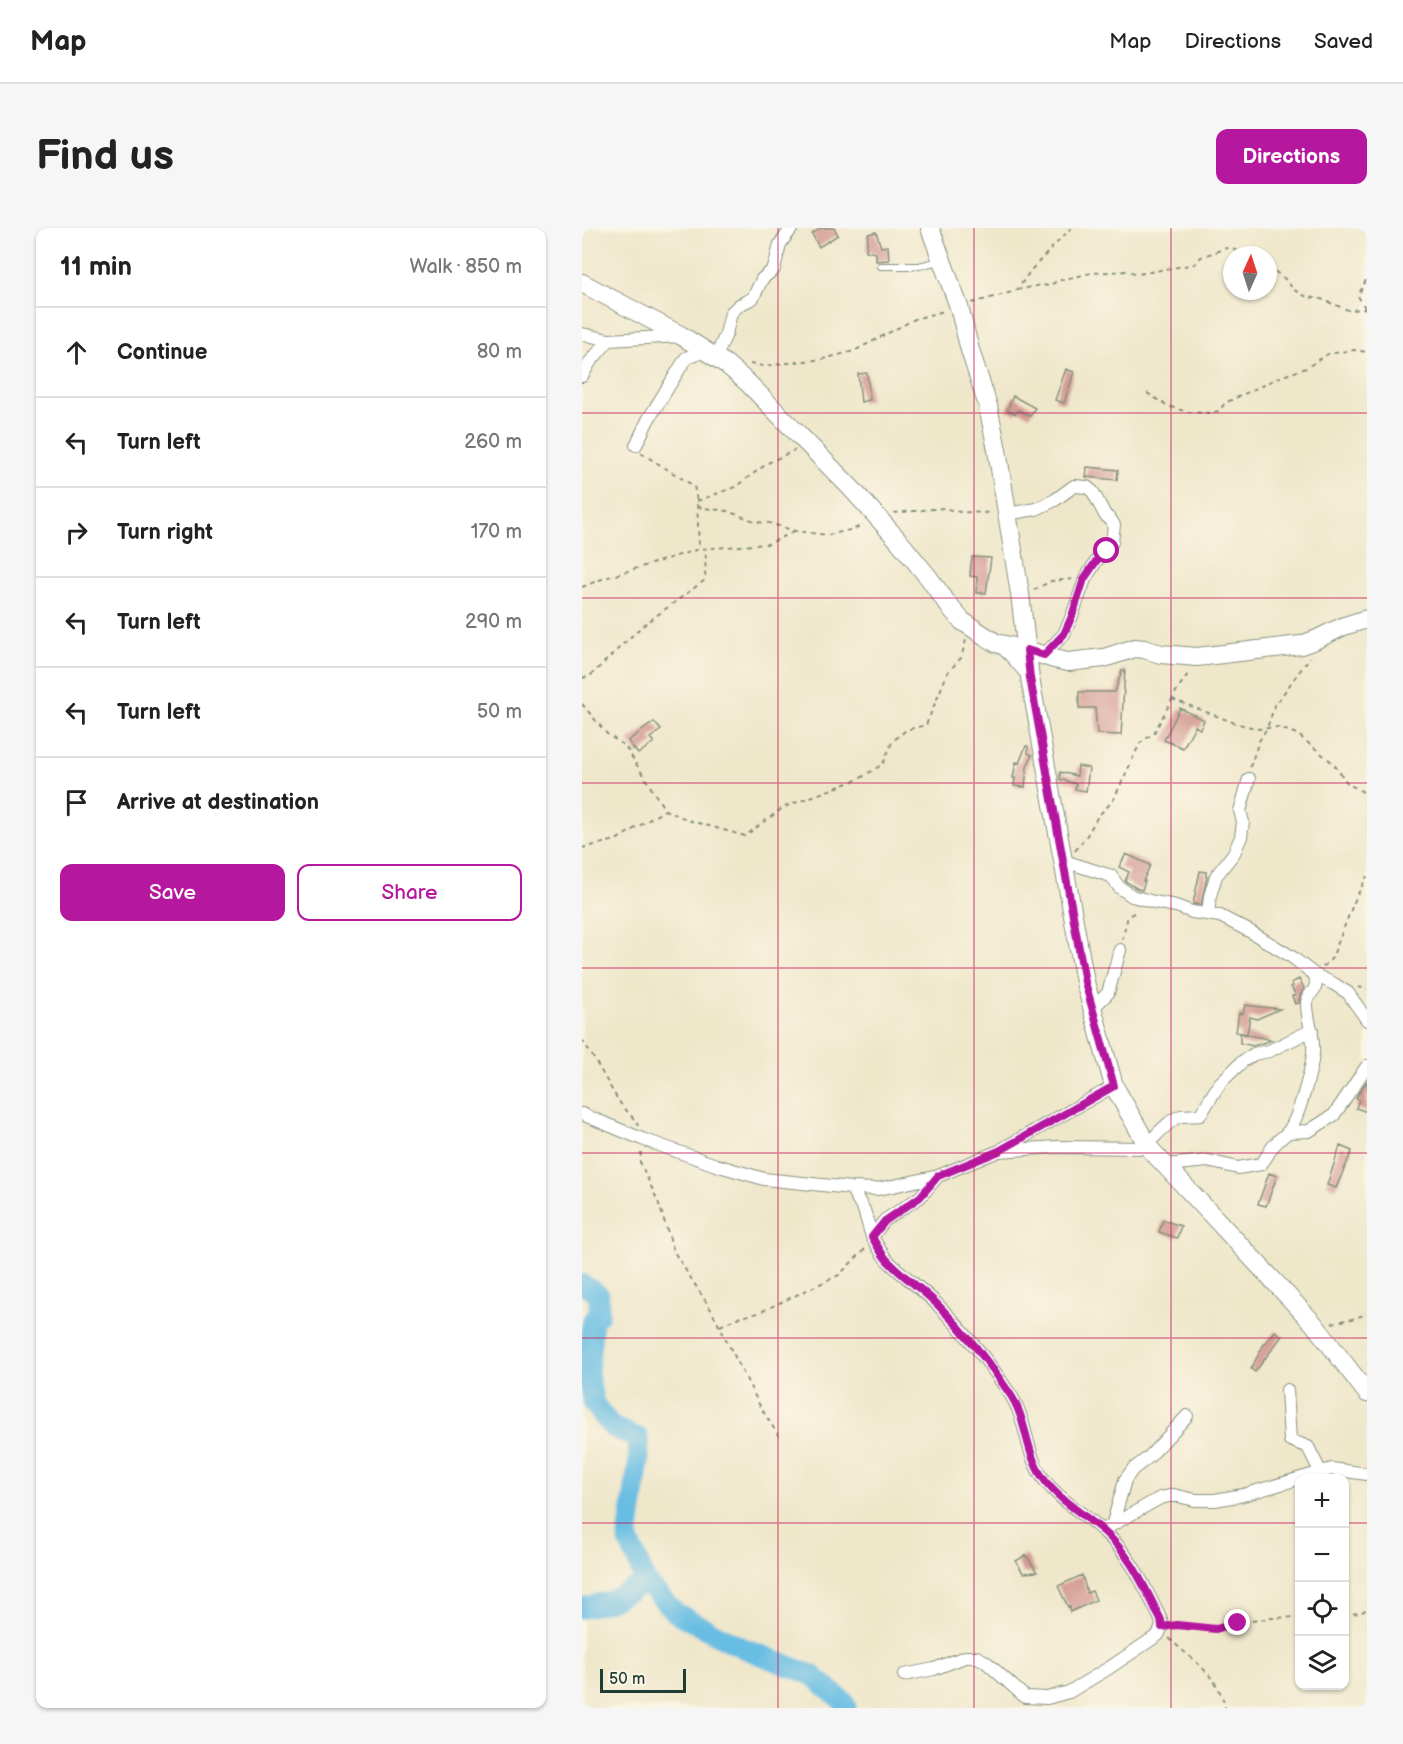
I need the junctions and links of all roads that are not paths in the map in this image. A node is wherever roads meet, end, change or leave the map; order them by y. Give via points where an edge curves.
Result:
1 (792, 228) edge
2 (930, 228) edge
3 (943, 260) junction
4 (881, 266) dead end
5 (582, 283) edge
6 (582, 334) edge
7 (682, 336) junction
8 (609, 340) junction
9 (711, 354) junction
10 (582, 376) edge
11 (636, 445) road end
12 (1007, 514) junction
13 (1367, 619) edge
14 (996, 643) junction
15 (1035, 653) junction
16 (1030, 678) junction
17 (1249, 778) road end
18 (1064, 861) junction
19 (1208, 914) junction
20 (1120, 950) road end
21 (1315, 975) junction
22 (1093, 1008) junction
23 (1367, 1020) edge
24 (1312, 1030) junction
25 (1367, 1066) edge
26 (1114, 1086) junction
27 (582, 1114) edge
28 (1289, 1132) junction
29 (1148, 1146) junction
30 (999, 1151) junction
31 (1166, 1165) junction
32 (938, 1176) junction
33 (851, 1188) junction
34 (872, 1237) junction
35 (1287, 1390) dead end
36 (1367, 1393) edge
37 (1187, 1416) dead end
38 (1320, 1471) junction
39 (1367, 1474) edge
40 (1108, 1527) junction
41 (904, 1675) dead end

1 - 9 street via 780,244 774,269 762,279 753,298 731,313 726,334
2 - 3 street
3 - 4 lane via 919,266
3 - 12 street via 988,406
5 - 7 street
6 - 8 street
7 - 8 street
7 - 9 street
8 - 10 street
9 - 11 street via 686,358
9 - 14 street via 748,383 808,443 930,578 962,621
12 - 15 street via 1020,594
12 - 15 street via 1036,509 1074,486 1087,487 1114,525 1112,542 1084,579 1064,634
13 - 15 street via 1286,647 1197,657 1135,648 1104,658 1068,662
14 - 15 street
14 - 16 street
15 - 16 street
16 - 18 street
17 - 19 street via 1240,811 1241,837 1216,876
18 - 19 street via 1111,876 1125,892
18 - 22 street
19 - 21 street via 1251,932
20 - 22 street via 1108,993
21 - 23 street via 1348,993
21 - 24 street via 1317,984 1307,1003
22 - 26 street
24 - 28 street via 1313,1054
24 - 29 street via 1243,1061 1220,1083 1200,1115 1180,1116
25 - 28 street via 1334,1115 1309,1131
26 - 29 street
26 - 30 street
27 - 33 street via 642,1139 764,1179
28 - 31 street via 1261,1164 1238,1168 1208,1161
29 - 30 street
29 - 31 street
30 - 32 street
31 - 36 street via 1314,1324
32 - 33 street via 877,1189
32 - 34 street via 920,1197 885,1221
33 - 34 street via 864,1210
34 - 40 street via 886,1258 956,1323 1012,1395 1035,1463 1046,1482 1070,1505
35 - 38 street via 1290,1440 1308,1447
37 - 40 street via 1125,1480
38 - 39 street
38 - 40 street via 1215,1500 1174,1495 1160,1498
40 - 41 street via 1161,1620 1158,1635 1069,1692 1047,1698 1025,1697 977,1657

